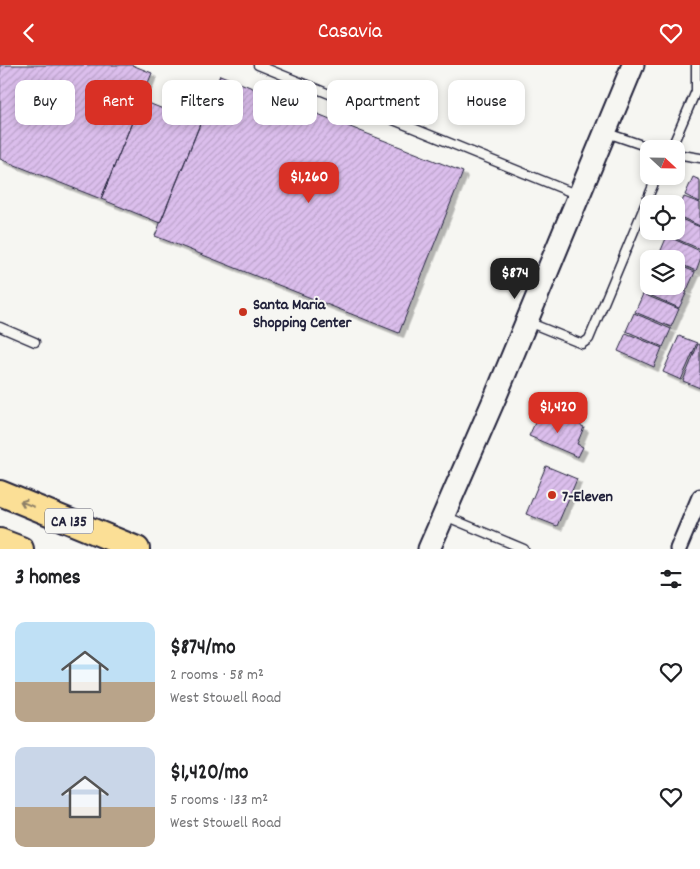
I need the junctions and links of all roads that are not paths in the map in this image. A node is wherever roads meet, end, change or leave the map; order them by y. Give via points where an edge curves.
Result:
1 (258, 65) edge
2 (634, 65) edge
3 (696, 65) edge
4 (605, 133) junction
5 (676, 140) edge
6 (640, 144) edge
7 (685, 156) edge
8 (700, 158) edge
9 (653, 185) edge
10 (579, 195) junction
11 (526, 321) junction
12 (0, 327) edge
13 (35, 342) dead end
14 (0, 493) edge
15 (700, 497) edge
16 (443, 516) junction
17 (0, 541) edge
18 (21, 549) edge
19 (138, 549) edge
20 (429, 549) edge
21 (524, 549) edge
22 (678, 549) edge

1 - 10 lane
2 - 4 main road
3 - 5 lane via 696,91
4 - 6 lane
4 - 10 main road
7 - 8 lane
9 - 11 lane via 589,339 582,344
10 - 11 main road
11 - 16 main road
12 - 13 lane
19 -> 14 main road, CA 135
15 - 22 street
16 - 20 main road
16 - 21 lane
17 - 18 main road

